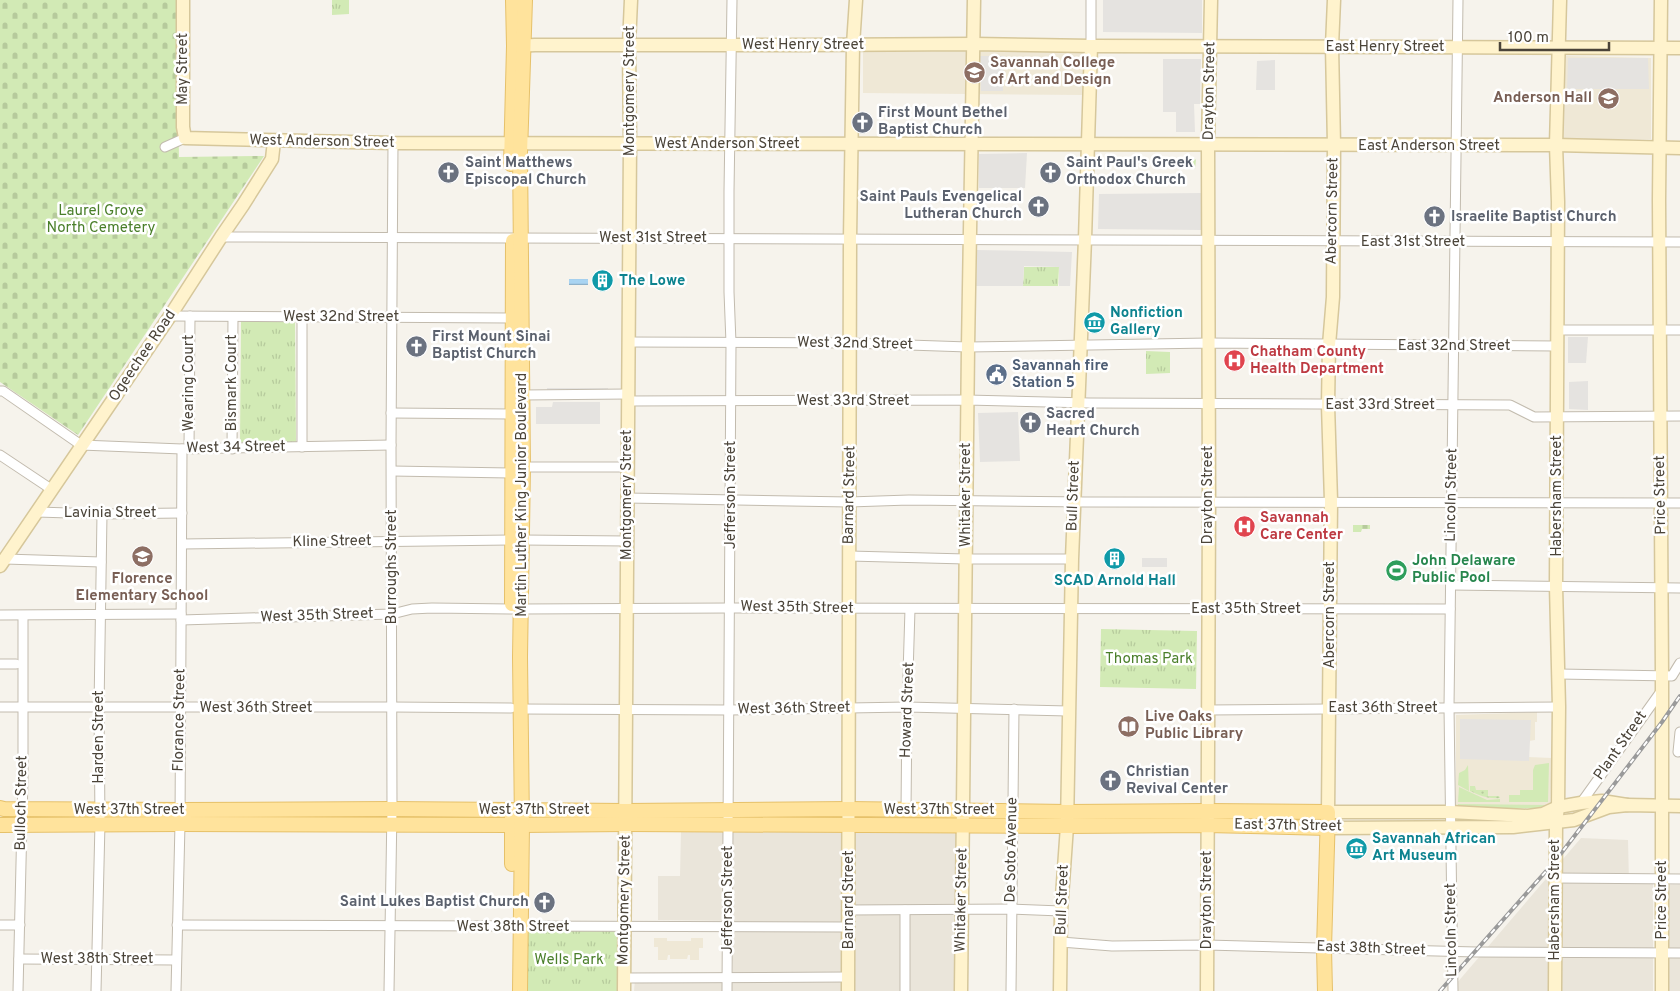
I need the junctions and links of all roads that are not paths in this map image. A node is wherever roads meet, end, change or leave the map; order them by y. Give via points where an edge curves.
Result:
1 (183, 0) edge
2 (513, 0) edge
3 (525, 0) edge
4 (631, 0) edge
5 (732, 0) edge
6 (856, 0) edge
7 (974, 0) edge
8 (1091, 0) edge
9 (1211, 0) edge
10 (1334, 0) edge
11 (1458, 0) edge
12 (1560, 0) edge
13 (1662, 0) edge
14 (974, 44) junction
15 (629, 45) junction
16 (853, 45) junction
17 (520, 46) junction
18 (731, 46) junction
19 (1090, 46) junction
20 (1211, 46) junction
21 (1332, 46) junction
22 (1457, 47) junction
23 (1559, 48) junction
24 (1660, 48) junction
25 (1680, 48) edge
26 (186, 138) junction
27 (274, 141) junction
28 (393, 143) junction
29 (516, 143) junction
30 (729, 143) junction
31 (972, 143) junction
32 (630, 144) junction
33 (1208, 144) junction
34 (852, 145) junction
35 (1088, 145) junction
36 (1334, 145) junction
37 (1556, 145) junction
38 (1457, 146) junction
39 (165, 147) dead end
40 (1660, 147) junction
41 (1680, 148) edge
42 (221, 237) junction
43 (393, 237) junction
44 (517, 238) junction
45 (629, 238) junction
46 (729, 239) junction
47 (850, 239) junction
48 (971, 239) junction
49 (1085, 239) junction
50 (1209, 240) junction
51 (1333, 241) junction
52 (1455, 242) junction
53 (1557, 242) junction
54 (1659, 242) junction
55 (1680, 242) edge
56 (170, 316) junction
57 (190, 316) junction
58 (233, 316) junction
59 (302, 317) junction
60 (392, 317) junction
61 (512, 318) junction
62 (1557, 330) junction
63 (1660, 330) junction
64 (1680, 330) edge
65 (628, 342) junction
66 (732, 342) junction
67 (850, 343) junction
68 (1209, 343) junction
69 (1081, 345) junction
70 (1329, 345) junction
71 (1454, 346) junction
72 (1557, 346) junction
73 (968, 347) junction
74 (2, 391) edge
75 (523, 395) junction
76 (628, 398) junction
77 (967, 400) junction
78 (731, 401) junction
79 (850, 401) junction
80 (1078, 403) junction
81 (1208, 404) junction
82 (1328, 405) junction
83 (1453, 405) junction
84 (391, 413) junction
85 (513, 414) junction
86 (1660, 416) junction
87 (1680, 416) edge
88 (1557, 417) junction
89 (391, 445) junction
90 (81, 446) junction
91 (302, 448) junction
92 (185, 449) junction
93 (232, 449) junction
94 (0, 455) edge
95 (627, 467) junction
96 (517, 470) junction
97 (392, 472) junction
98 (51, 489) junction
99 (627, 498) junction
100 (730, 499) junction
101 (966, 500) junction
102 (1331, 501) junction
103 (849, 502) junction
104 (1074, 502) junction
105 (1209, 502) junction
106 (1452, 502) junction
107 (1557, 502) junction
108 (1661, 502) junction
109 (1680, 502) edge
110 (37, 512) junction
111 (182, 513) junction
112 (102, 514) junction
113 (517, 540) junction
114 (392, 541) junction
115 (627, 541) junction
116 (182, 544) junction
117 (849, 556) junction
118 (966, 559) junction
119 (1072, 559) junction
120 (3, 562) edge
121 (101, 562) junction
122 (1450, 585) junction
123 (1556, 586) junction
124 (1662, 588) junction
125 (1680, 588) edge
126 (627, 608) junction
127 (730, 608) junction
128 (965, 608) junction
129 (1072, 608) junction
130 (517, 609) junction
131 (849, 609) junction
132 (910, 609) junction
133 (1208, 609) junction
134 (1330, 609) junction
135 (1450, 609) junction
136 (392, 614) junction
137 (0, 615) edge
138 (100, 615) junction
139 (23, 616) junction
140 (181, 617) junction
141 (1680, 663) edge
142 (0, 664) edge
143 (16, 664) dead end
144 (1559, 674) junction
145 (1667, 676) junction
146 (1662, 690) junction
147 (0, 707) edge
148 (23, 707) junction
149 (392, 707) junction
150 (907, 707) junction
151 (1449, 707) junction
152 (1559, 707) junction
153 (99, 708) junction
154 (181, 708) junction
155 (849, 708) junction
156 (964, 708) junction
157 (1329, 708) junction
158 (516, 709) junction
159 (1014, 709) junction
160 (626, 710) junction
161 (729, 710) junction
162 (1208, 710) junction
163 (1068, 711) junction
164 (1680, 732) edge
165 (1662, 752) junction
166 (1679, 752) edge
167 (1582, 803) junction
168 (1662, 805) junction
169 (1627, 806) junction
170 (1680, 806) edge
171 (1558, 807) junction
172 (1, 809) edge
173 (22, 809) junction
174 (392, 809) junction
175 (517, 809) junction
176 (849, 809) junction
177 (728, 810) junction
178 (963, 810) junction
179 (906, 811) junction
180 (1013, 811) junction
181 (1328, 812) junction
182 (1450, 812) junction
183 (100, 817) junction
184 (180, 817) junction
185 (626, 817) junction
186 (1208, 818) junction
187 (1067, 819) junction
188 (1556, 823) junction
189 (22, 824) junction
190 (392, 824) junction
191 (0, 825) edge
192 (517, 825) junction
193 (728, 825) junction
194 (1013, 825) junction
195 (850, 826) junction
196 (963, 826) junction
197 (1450, 826) junction
198 (1328, 828) junction
199 (1556, 878) junction
200 (1662, 878) junction
201 (1680, 879) edge
202 (1012, 909) junction
203 (849, 910) junction
204 (905, 910) junction
205 (962, 910) junction
206 (1061, 911) junction
207 (0, 925) edge
208 (20, 925) junction
209 (177, 925) junction
210 (390, 926) junction
211 (516, 927) junction
212 (624, 927) junction
213 (727, 927) junction
214 (849, 927) junction
215 (1061, 942) junction
216 (1207, 945) junction
217 (1324, 948) junction
218 (1452, 952) junction
219 (1662, 953) junction
220 (1680, 953) edge
221 (1555, 954) junction
222 (18, 959) junction
223 (96, 959) junction
224 (176, 960) junction
225 (849, 977) junction
226 (624, 978) junction
227 (727, 978) junction
228 (18, 991) edge
229 (96, 991) edge
230 (176, 991) edge
231 (389, 991) edge
232 (510, 991) edge
233 (520, 991) edge
234 (624, 991) edge
235 (727, 991) edge
236 (848, 991) edge
237 (905, 991) edge
238 (961, 991) edge
239 (1011, 991) edge
240 (1060, 991) edge
241 (1207, 991) edge
242 (1325, 991) edge
243 (1452, 991) edge
244 (1555, 991) edge
245 (1662, 991) edge

1 - 26 main road, May Street via 183,127
2 - 17 main road, Martin Luther King Junior Boulevard
3 - 17 main road, Martin Luther King Junior Boulevard
4 - 15 main road, Montgomery Street
5 - 18 street, Jefferson Street
6 - 16 main road, Barnard Street
7 - 14 main road, Whitaker Street
8 - 19 street, Bull Street
9 - 20 main road, Drayton Street
10 - 21 main road, Abercorn Street
11 - 22 street, Lincoln Street
12 - 23 main road, Habersham Street
13 - 24 main road, Price Street
14 - 16 main road, West Henry Street
14 - 19 main road, West Henry Street
14 - 31 main road, Whitaker Street
15 - 17 main road, West Henry Street
15 - 18 main road, West Henry Street
15 - 32 main road, Montgomery Street
16 - 18 main road, West Henry Street
16 - 34 main road, Barnard Street
17 - 29 main road, Martin Luther King Junior Boulevard
18 - 30 street, Jefferson Street
19 - 20 main road, East Henry Street
19 - 35 main road, Bull Street
20 - 21 main road, East Henry Street
20 - 33 main road, Drayton Street
21 - 22 main road, East Henry Street
21 - 36 main road, Abercorn Street
22 - 23 main road, East Henry Street
22 - 38 street, Lincoln Street
23 - 24 main road, East Henry Street
23 - 37 main road, Habersham Street
24 - 25 main road, East Henry Street
24 - 40 main road, Price Street
26 - 27 main road, West Anderson Street
26 - 39 street
27 - 28 main road, West Anderson Street
27 - 42 main road, Ogeechee Road via 272,158
28 - 29 main road, West Anderson Street
28 - 43 street, Burroughs Street
29 - 32 main road, West Anderson Street
29 - 44 main road, Martin Luther King Junior Boulevard
30 - 32 main road, West Anderson Street
30 - 34 main road, West Anderson Street
30 - 46 street, Jefferson Street
31 - 34 main road, West Anderson Street
31 - 35 main road, West Anderson Street
31 - 48 main road, Whitaker Street
32 - 45 main road, Montgomery Street
33 - 35 main road, East Anderson Street
33 - 36 main road, East Anderson Street
33 - 50 main road, Drayton Street
34 - 47 main road, Barnard Street
35 - 49 main road, Bull Street
36 - 38 main road, East Anderson Street
36 - 51 main road, Abercorn Street
37 - 38 main road, East Anderson Street
37 - 40 main road, East Anderson Street
37 - 53 main road, Habersham Street
38 - 52 street, Lincoln Street
40 - 41 main road, East Anderson Street
40 - 54 main road, Price Street
42 - 43 street, West 31st Street
42 - 56 main road, Ogeechee Road
43 - 44 street, West 31st Street
43 - 60 street, Burroughs Street
44 - 45 street, West 31st Street
44 - 61 main road, Martin Luther King Junior Boulevard
44 - 75 main road, Martin Luther King Junior Boulevard
45 - 46 street, West 31st Street
45 - 65 main road, Montgomery Street
46 - 47 street, West 31st Street
46 - 66 street, Jefferson Street
47 - 48 street, West 31st Street
47 - 67 main road, Barnard Street
48 - 49 street, West 31st Street
48 - 73 main road, Whitaker Street
49 - 50 street, East 31st Street
49 - 69 main road, Bull Street
50 - 51 street, East 31st Street
50 - 68 main road, Drayton Street
51 - 52 street, East 31st Street
51 - 70 main road, Abercorn Street
52 - 53 street, East 31st Street
52 - 71 street, Lincoln Street
53 - 54 street, East 31st Street
53 - 62 main road, Habersham Street
54 - 55 street, East 31st Street
54 - 63 main road, Price Street
56 - 57 street, West 32nd Street
56 - 90 main road, Ogeechee Road
57 - 58 street, West 32nd Street
57 - 92 street, Wearing Court
58 - 59 street, West 32nd Street
58 - 93 street, Bismark Court
59 - 60 street, West 32nd Street
59 - 91 street
60 - 61 street, West 32nd Street
60 - 84 street, Burroughs Street
61 - 85 main road, Martin Luther King Junior Boulevard
62 - 63 street
62 - 72 main road, Habersham Street
63 - 64 street
63 - 86 main road, Price Street
65 - 66 street, West 32nd Street
65 - 76 main road, Montgomery Street
66 - 67 street, West 32nd Street
66 - 78 street, Jefferson Street
67 - 73 street, West 32nd Street
67 - 79 main road, Barnard Street
68 - 69 street, East 32nd Street
68 - 70 street, East 32nd Street
68 - 81 main road, Drayton Street
69 - 73 street, West 32nd Street
69 - 80 main road, Bull Street
70 - 71 street, East 32nd Street
70 - 82 main road, Abercorn Street
71 - 72 street, East 32nd Street
71 - 83 street, Lincoln Street
72 - 88 main road, Habersham Street
73 - 77 main road, Whitaker Street
74 - 90 street
75 - 76 street, West 33rd Street
75 - 96 main road, Martin Luther King Junior Boulevard
76 - 78 street, West 33rd Street
76 - 95 main road, Montgomery Street
77 - 79 street, West 33rd Street
77 - 80 street, West 33rd Street
77 - 101 main road, Whitaker Street
78 - 79 street, West 33rd Street
78 - 100 street, Jefferson Street
79 - 103 main road, Barnard Street
80 - 81 street, East 33rd Street
80 - 104 main road, Bull Street
81 - 82 street, East 33rd Street
81 - 105 main road, Drayton Street
82 - 83 street, East 33rd Street
82 - 102 main road, Abercorn Street
83 - 88 street, East 33rd Street via 1510,405 1534,417
83 - 106 street, Lincoln Street
84 - 85 street
84 - 89 street, Burroughs Street
85 - 96 main road, Martin Luther King Junior Boulevard
86 - 87 street, East 33rd Street
86 - 88 street, East 33rd Street
86 - 108 main road, Price Street
88 - 107 main road, Habersham Street
89 - 91 street, West 34 Street
89 - 97 street, Burroughs Street
90 - 92 street, West 34 Street
90 - 98 main road, Ogeechee Road
91 - 93 street, West 34 Street
92 - 93 street, West 34 Street
92 - 111 street, Florance Street
94 - 98 street
95 - 96 street
95 - 99 main road, Montgomery Street
96 - 97 street
96 - 113 main road, Martin Luther King Junior Boulevard
97 - 114 street, Burroughs Street
98 - 110 main road, Ogeechee Road
99 - 100 street
99 - 115 main road, Montgomery Street
100 - 103 street
100 - 127 street, Jefferson Street
101 - 103 street
101 - 104 street
101 - 118 main road, Whitaker Street
102 - 105 street
102 - 106 street
102 - 134 main road, Abercorn Street
103 - 117 main road, Barnard Street
104 - 105 street
104 - 119 main road, Bull Street
105 - 133 main road, Drayton Street
106 - 107 street
106 - 122 street, Lincoln Street
107 - 108 street
107 - 123 main road, Habersham Street
108 - 109 street
108 - 124 main road, Price Street
110 - 112 street, Lavinia Street
110 - 120 main road, Ogeechee Road
111 - 112 street, Lavinia Street
111 - 116 street, Florance Street
112 - 121 street, Harden Street
113 - 114 street, Kline Street
113 - 115 street, Kline Street
113 - 130 main road, Martin Luther King Junior Boulevard
114 - 116 street, Kline Street
114 - 136 street, Burroughs Street
115 - 126 main road, Montgomery Street
116 - 140 street, Florance Street
117 - 118 street
117 - 131 main road, Barnard Street
118 - 119 street
118 - 128 main road, Whitaker Street
119 - 129 main road, Bull Street
120 - 121 street
121 - 138 street, Harden Street
122 - 123 street
122 - 135 street, Lincoln Street
123 - 124 street
123 - 144 main road, Habersham Street
124 - 125 street
124 - 145 main road, Price Street
126 - 127 street, West 35th Street
126 - 130 street, West 35th Street
126 - 160 main road, Montgomery Street
127 - 131 street, West 35th Street
127 - 161 street, Jefferson Street
128 - 129 street, West 35th Street
128 - 132 street, West 35th Street
128 - 156 main road, Whitaker Street
129 - 133 street, East 35th Street
129 - 163 main road, Bull Street
130 - 136 street, West 35th Street via 432,608
130 - 158 main road, Martin Luther King Junior Boulevard
131 - 132 street, West 35th Street
131 - 155 main road, Barnard Street
132 - 150 street, Howard Street
133 - 134 street, East 35th Street
133 - 162 main road, Drayton Street
134 - 135 street, East 35th Street
134 - 157 main road, Abercorn Street
135 - 151 street, Lincoln Street
136 - 140 street, West 35th Street
136 - 149 street, Burroughs Street
137 - 139 street, West 35th Street
138 - 139 street, West 35th Street
138 - 140 street, West 35th Street
138 - 153 street, Harden Street
139 - 148 street, Bulloch Street
140 - 154 street, Florance Street
141 - 145 street
142 - 143 street
144 - 145 street
144 - 152 main road, Habersham Street
145 - 146 main road, Price Street
146 - 165 main road, Price Street
146 - 167 street, Plant Street
147 - 148 street, West 36th Street
148 - 153 street, West 36th Street
148 - 173 street, Bulloch Street
149 - 154 street, West 36th Street
149 - 158 street, West 36th Street
149 - 174 street, Burroughs Street
150 - 155 street, West 36th Street
150 - 156 street, West 36th Street
150 - 179 street, Howard Street
151 - 152 street, East 36th Street
151 - 157 street, East 36th Street
151 - 182 street, Lincoln Street
152 - 171 main road, Habersham Street
153 - 154 street, West 36th Street
153 - 183 street, Harden Street
154 - 184 street, Florance Street
155 - 161 street, West 36th Street
155 - 176 main road, Barnard Street
156 - 159 street, West 36th Street
156 - 178 main road, Whitaker Street
157 - 162 street, East 36th Street
157 - 181 main road, Abercorn Street
158 - 160 street, West 36th Street
158 - 175 main road, Martin Luther King Junior Boulevard
159 - 163 street, West 36th Street
159 - 180 street, De Soto Avenue
160 - 161 street, West 36th Street
160 - 185 main road, Montgomery Street
161 - 177 street, Jefferson Street
162 - 186 main road, Drayton Street
163 - 187 main road, Bull Street
164 - 166 street
165 - 166 street
165 - 168 main road, Price Street
167 - 169 main road, East 37th Street via 1602,801
167 - 171 main road, East 37th Street
168 - 169 main road, East 37th Street
168 - 170 main road, East 37th Street
168 - 200 main road, Price Street
169 - 188 main road, East 37th Street
171 - 182 main road, East 37th Street via 1528,816
171 - 188 main road, Habersham Street
172 - 173 main road, West 37th Street
173 - 183 main road, West 37th Street
173 - 189 street, Bulloch Street
174 - 175 main road, West 37th Street
174 - 184 main road, West 37th Street
174 - 190 street, Burroughs Street
175 - 185 main road, West 37th Street
175 - 192 main road, Martin Luther King Junior Boulevard
176 - 177 main road, West 37th Street
176 - 179 main road, West 37th Street
176 - 195 main road, Barnard Street
177 - 185 main road, West 37th Street
177 - 193 street, Jefferson Street
178 - 179 main road, West 37th Street
178 - 180 main road, West 37th Street
178 - 196 main road, Whitaker Street
180 - 187 main road, West 37th Street
180 - 194 street, De Soto Avenue
181 - 182 main road, East 37th Street
181 - 186 main road, East 37th Street
181 - 198 main road, Abercorn Street
182 - 197 street, Lincoln Street
183 - 184 main road, West 37th Street
183 - 189 main road, West 37th Street
183 - 223 street, Harden Street
184 - 190 main road, West 37th Street
184 - 209 street, Florance Street
185 - 192 main road, West 37th Street
185 - 193 main road, West 37th Street
185 - 212 main road, Montgomery Street
186 - 187 main road, East 37th Street
186 - 198 main road, East 37th Street
186 - 216 main road, Drayton Street
187 - 194 main road, West 37th Street
187 - 206 main road, Bull Street
188 - 197 main road, East 37th Street via 1513,827
188 - 199 main road, Habersham Street
189 - 191 main road, West 37th Street
189 - 208 street, Bulloch Street
190 - 192 main road, West 37th Street
190 - 210 street, Burroughs Street
192 - 211 main road, Martin Luther King Junior Boulevard
193 - 195 main road, West 37th Street
193 - 213 street, Jefferson Street
194 - 196 main road, West 37th Street
194 - 202 street, De Soto Avenue
195 - 196 main road, West 37th Street
195 - 203 main road, Barnard Street
196 - 205 main road, Whitaker Street
197 - 198 main road, East 37th Street
197 - 218 street, Lincoln Street
198 - 217 main road, Abercorn Street
199 - 200 street
199 - 221 main road, Habersham Street
200 - 201 street
200 - 219 main road, Price Street
202 - 205 street
202 - 206 street
202 - 239 street, De Soto Avenue
203 - 204 street
203 - 214 main road, Barnard Street
204 - 205 street
204 - 237 street
205 - 238 main road, Whitaker Street
206 - 215 main road, Bull Street
207 - 208 street
208 - 222 street, Bulloch Street
209 - 210 street, West 38th Street
209 - 224 street, Florance Street
210 - 211 street, West 38th Street
210 - 231 street, Burroughs Street
211 - 212 street, West 38th Street
211 - 232 main road, Martin Luther King Junior Boulevard
211 - 233 main road, Martin Luther King Junior Boulevard
212 - 213 street, West 38th Street
212 - 226 main road, Montgomery Street
213 - 214 street, West 38th Street
213 - 227 street, Jefferson Street
214 - 225 main road, Barnard Street
215 - 216 street, East 38th Street via 1112,946
215 - 240 main road, Bull Street
216 - 217 street, East 38th Street
216 - 241 main road, Drayton Street
217 - 218 street, East 38th Street
217 - 242 main road, Abercorn Street
218 - 221 street, East 38th Street
218 - 243 street, Lincoln Street
219 - 220 street, East 38th Street
219 - 221 street, East 38th Street
219 - 245 main road, Price Street
221 - 244 main road, Habersham Street
222 - 223 street, West 38th Street
222 - 228 street, Bulloch Street
223 - 224 street, West 38th Street
223 - 229 street, Harden Street
224 - 230 street, Florance Street
225 - 227 street
225 - 236 main road, Barnard Street
226 - 227 street
226 - 234 main road, Montgomery Street
227 - 235 street, Jefferson Street

